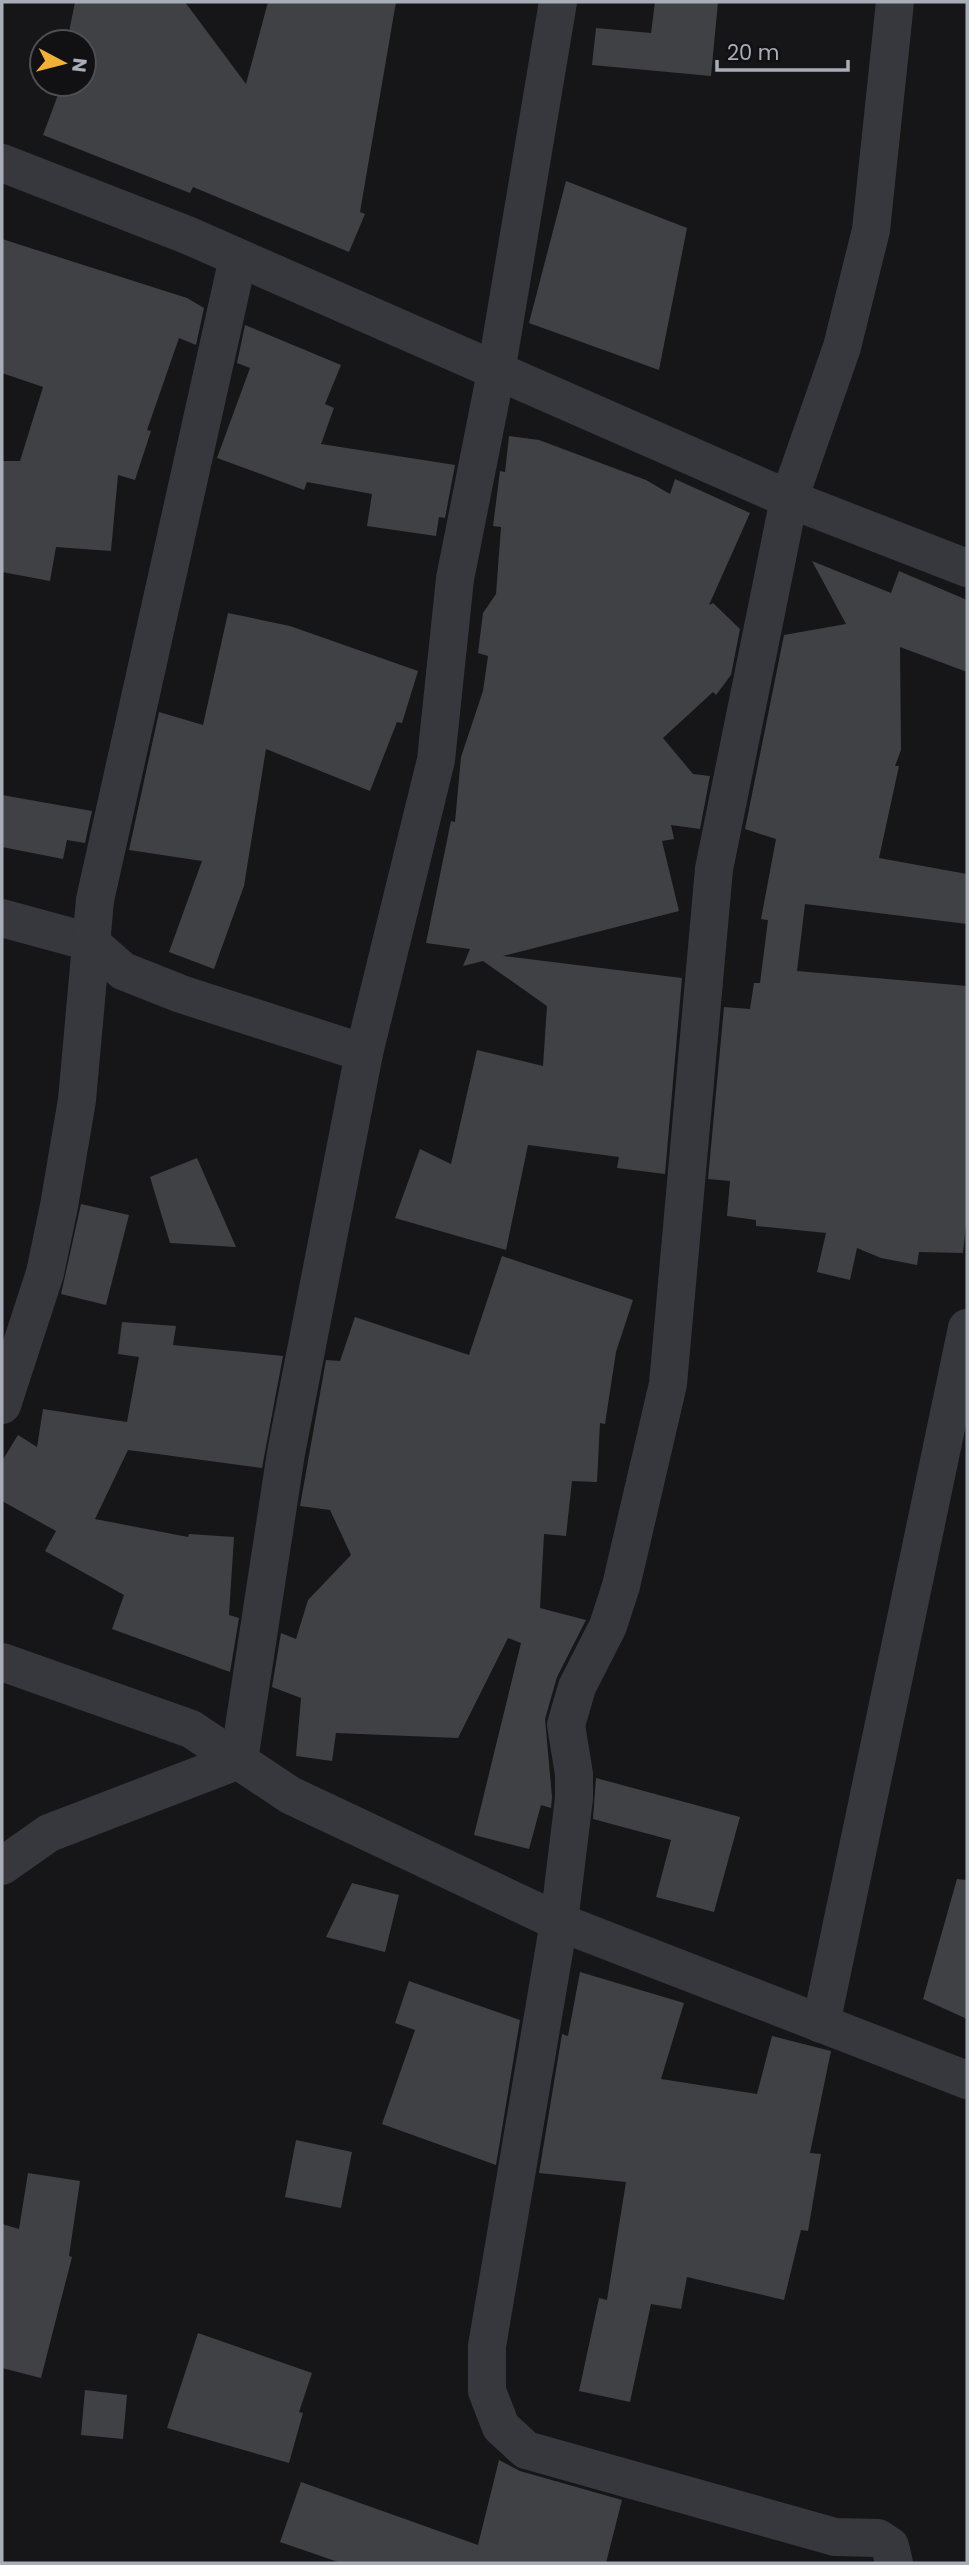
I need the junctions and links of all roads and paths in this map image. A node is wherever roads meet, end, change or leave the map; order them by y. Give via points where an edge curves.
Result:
1 (558, 2) edge
2 (895, 2) edge
3 (2, 163) edge
4 (238, 258) junction
5 (496, 372) junction
6 (789, 499) junction
7 (967, 568) edge
8 (2, 918) edge
9 (90, 943) junction
10 (364, 1053) junction
11 (967, 1328) edge
12 (2, 1405) edge
13 (2, 1662) edge
14 (239, 1760) junction
15 (2, 1866) edge
16 (559, 1922) junction
17 (821, 2024) junction
18 (967, 2080) edge
19 (894, 2563) edge

1 - 5 street
2 - 6 street via 871,230 842,347
3 - 4 street
4 - 5 street
4 - 9 street via 95,900
5 - 6 street
5 - 10 street via 455,579 436,760
6 - 7 street
6 - 16 street via 714,869 668,1384 621,1586 608,1626 577,1687 566,1725 574,1798
8 - 9 street
9 - 10 street via 123,971
9 - 12 street via 77,1100 59,1206 45,1273
10 - 14 street via 286,1453
11 - 17 street
13 - 14 street via 191,1729
14 - 15 street via 49,1833
14 - 16 street via 290,1795
16 - 17 street
16 - 19 street via 487,2346 487,2391 501,2427 526,2450 835,2537 878,2538 890,2546
17 - 18 street

